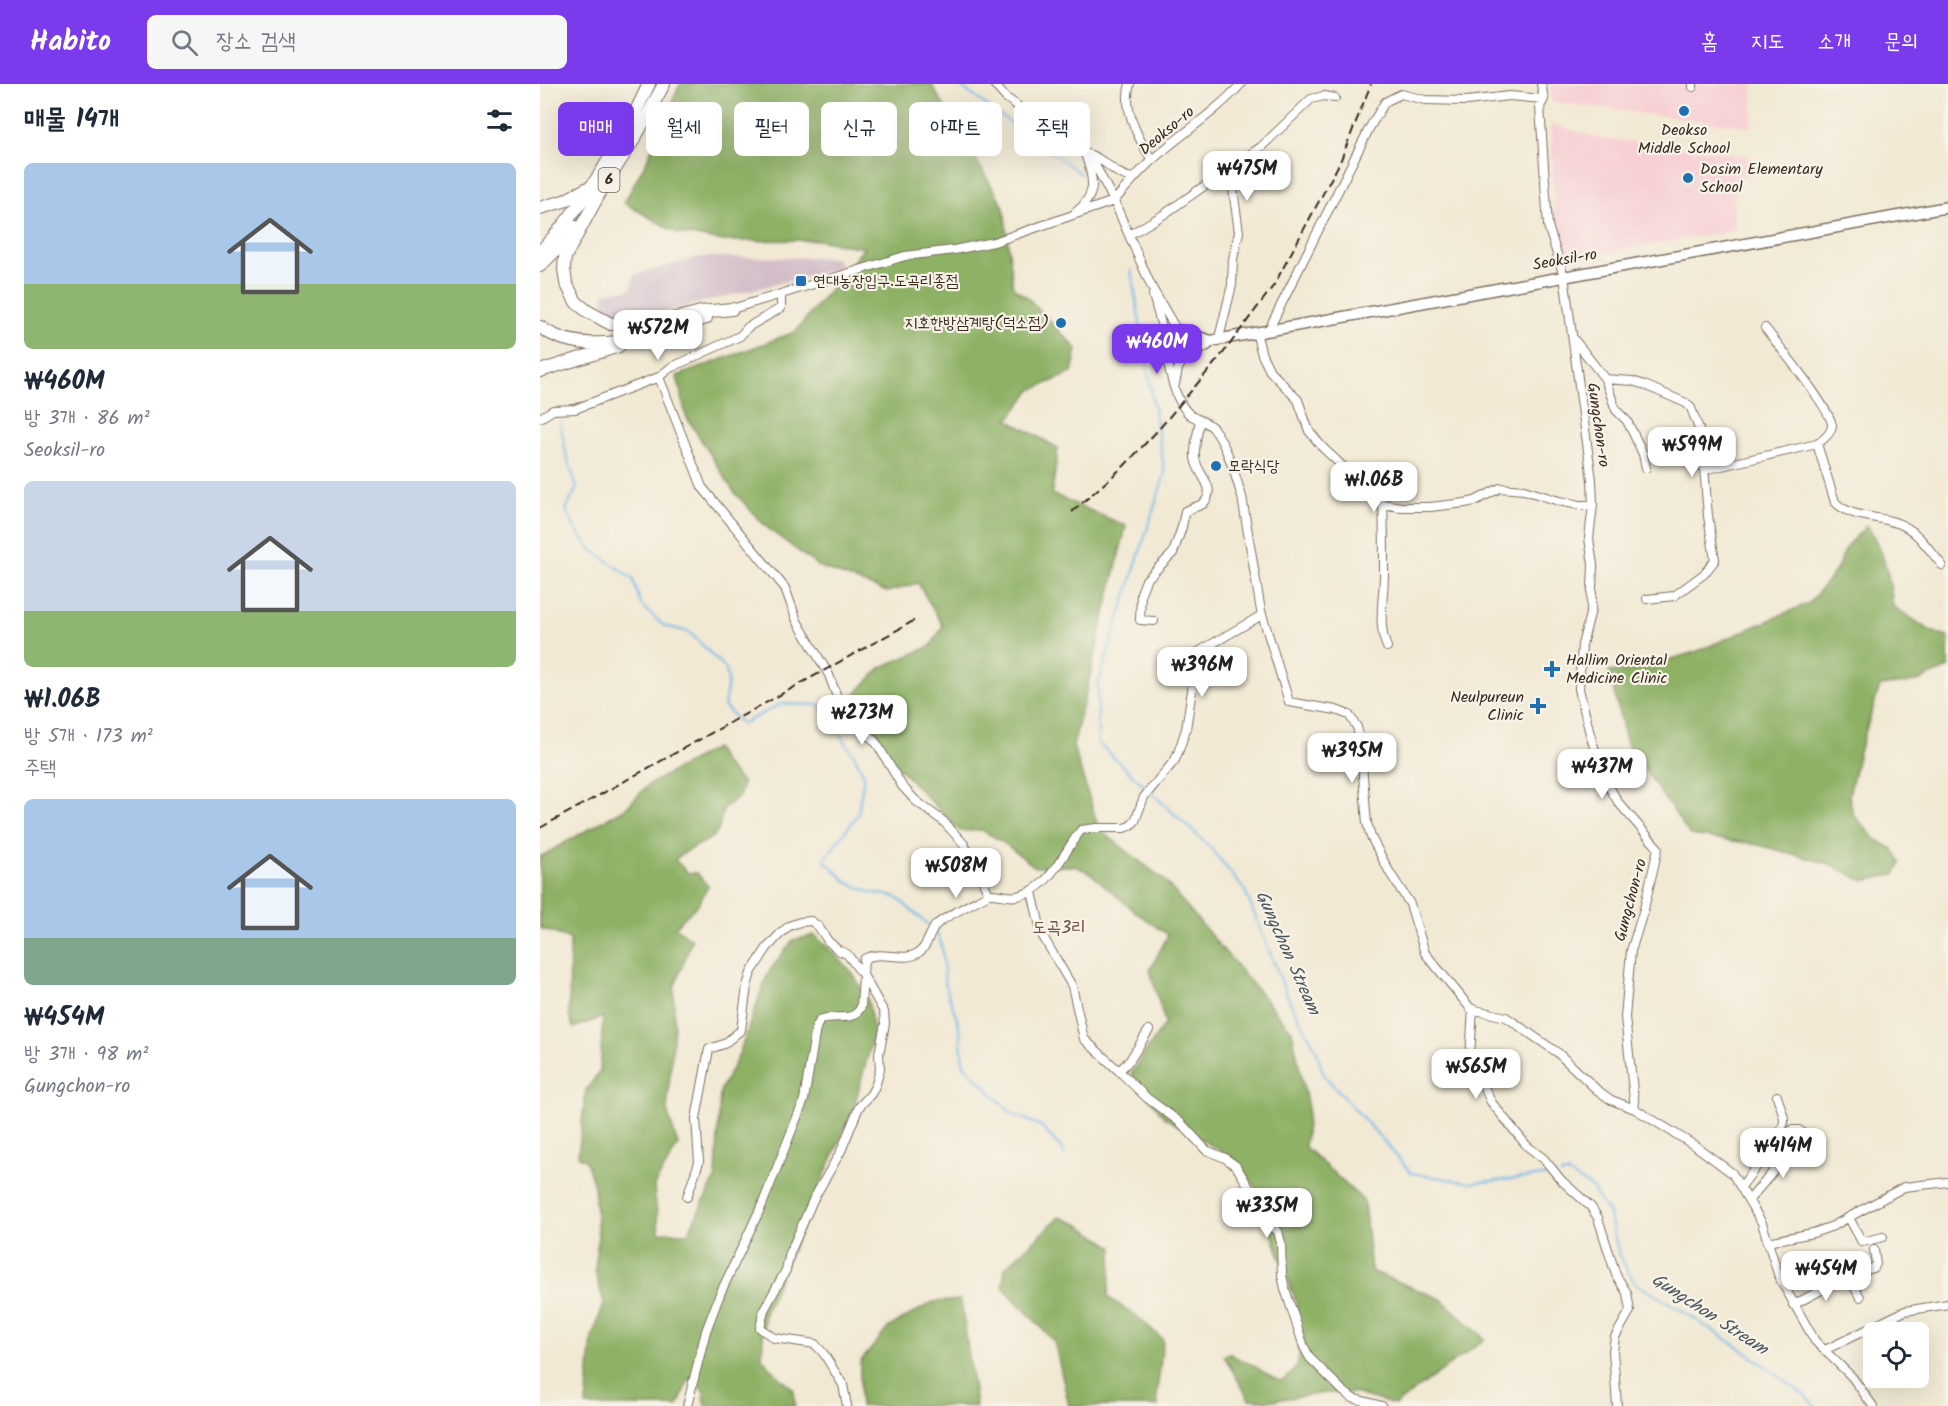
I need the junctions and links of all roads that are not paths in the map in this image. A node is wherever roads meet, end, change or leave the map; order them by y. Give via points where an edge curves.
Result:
1 (641, 84) edge
2 (649, 84) edge
3 (664, 84) edge
4 (994, 84) edge
5 (1130, 84) edge
6 (1241, 84) edge
7 (1403, 84) edge
8 (1541, 84) edge
9 (1401, 94) junction
10 (1335, 98) dead end
11 (1544, 99) junction
12 (1014, 103) edge
13 (635, 114) junction
14 (1090, 155) edge
15 (1085, 156) edge
16 (1088, 156) edge
17 (1152, 160) junction
18 (1230, 168) junction
19 (1133, 178) junction
20 (591, 186) junction
21 (597, 198) junction
22 (1114, 201) junction
23 (1948, 207) edge
24 (540, 208) edge
25 (1070, 217) junction
26 (1129, 235) junction
27 (540, 252) edge
28 (540, 266) edge
29 (1564, 276) junction
30 (1152, 288) junction
31 (781, 294) junction
32 (732, 309) junction
33 (540, 327) edge
34 (1765, 328) dead end
35 (1176, 329) junction
36 (1269, 329) junction
37 (1256, 332) junction
38 (1189, 334) junction
39 (1572, 337) junction
40 (646, 338) junction
41 (1165, 338) junction
42 (1215, 339) junction
43 (1164, 349) junction
44 (1188, 355) junction
45 (540, 371) edge
46 (658, 377) junction
47 (1605, 380) junction
48 (1176, 392) junction
49 (540, 418) edge
50 (1200, 420) junction
51 (1817, 444) junction
52 (1646, 468) dead end
53 (1704, 470) junction
54 (1383, 504) junction
55 (1593, 505) junction
56 (1942, 565) dead end
57 (1647, 599) dead end
58 (1262, 615) junction
59 (1154, 621) dead end
60 (1387, 647) dead end
61 (1032, 892) junction
62 (989, 894) junction
63 (863, 975) junction
64 (1473, 1009) junction
65 (1149, 1030) dead end
66 (1119, 1071) junction
67 (1777, 1096) dead end
68 (1635, 1109) junction
69 (1807, 1136) dead end
70 (1948, 1182) edge
71 (1741, 1187) junction
72 (687, 1197) dead end
73 (1749, 1200) junction
74 (1849, 1218) junction
75 (1883, 1237) dead end
76 (1767, 1242) junction
77 (1874, 1250) dead end
78 (1848, 1276) junction
79 (1860, 1297) dead end
80 (1948, 1304) edge
81 (1793, 1305) junction
82 (1825, 1350) junction
83 (687, 1406) edge
84 (847, 1406) edge
85 (1382, 1406) edge
86 (1617, 1406) edge
87 (1873, 1406) edge

1 - 13 main road
2 - 13 main road, 6
3 - 21 main road, 6
4 - 12 street
5 - 17 street via 1130,110
6 - 17 street, Deokso-ro
7 - 9 street
8 - 11 street, Gungchon-ro
9 - 11 street via 1425,100 1509,96
9 - 36 street via 1386,102 1370,127
10 - 18 street via 1311,99 1261,147
11 - 29 street, Gungchon-ro via 1540,107 1548,226
13 - 20 main road, 6
14 - 19 street via 1099,157 1123,177
15 - 25 street via 1093,188 1089,198
16 - 22 street
17 - 19 street, Deokso-ro
18 - 26 street
18 - 42 street via 1239,232 1232,285
19 - 22 street, Deokso-ro
20 - 24 main road via 564,201
20 - 27 main road, 6
21 - 28 main road, 6 via 565,241
21 - 32 main road via 566,257 566,283 576,302 611,324 661,322
22 - 25 street
22 - 26 street
23 - 29 street, Seoksil-ro
25 - 31 street via 994,243 905,256
26 - 30 street
29 - 36 street, Seoksil-ro
29 - 39 street, Gungchon-ro
30 - 35 street
30 - 41 street
31 - 32 street
31 - 46 street via 781,308 740,336
32 - 40 main road
33 - 40 main road via 573,342
34 - 51 street via 1829,416 1830,431
35 - 38 street, Seoksil-ro
35 - 41 street
36 - 37 street, Seoksil-ro
37 - 42 street, Seoksil-ro
37 - 54 street via 1270,371 1298,400 1309,431
38 - 42 street, Seoksil-ro
38 - 44 street via 1193,343
39 - 47 street
39 - 55 street, Gungchon-ro
40 - 45 main road
41 - 43 street
42 - 44 street
43 - 44 street via 1175,359
43 - 48 street
44 - 48 street via 1174,380
46 - 49 street via 575,409 553,410
46 - 62 street via 702,487 785,588 796,621 844,708 878,744 902,786 964,844
47 - 52 street
47 - 53 street via 1632,381 1686,403 1695,415
48 - 50 street via 1189,414
50 - 58 street via 1212,427 1237,480
50 - 59 street via 1196,459 1209,493 1203,504 1185,511 1173,553 1146,580 1141,593 1140,620
51 - 53 street
51 - 56 street via 1840,507 1907,527
53 - 57 street via 1715,560 1704,574 1674,596
54 - 55 street via 1430,507 1465,503 1500,488
54 - 60 street via 1382,637
55 - 68 street, Gungchon-ro via 1589,538 1593,565 1591,610 1582,645 1579,689 1603,776 1618,802 1658,848 1631,951 1625,1017
58 - 61 street via 1198,652 1179,750 1145,795 1135,821 1130,826 1081,830 1053,871
58 - 64 street via 1289,702 1336,710 1349,715 1356,727 1371,837 1410,904 1425,953
61 - 62 street via 1004,897
61 - 66 street via 1042,935 1072,986 1084,1039
62 - 63 street via 937,925 918,953 906,957 874,954 864,959
63 - 72 street via 847,954 838,950 811,921 789,926 767,948 747,986 741,1030 724,1044 710,1049 696,1119 699,1162
63 - 83 street via 857,1014 849,1018 828,1016 816,1028 804,1100 762,1205 720,1294
63 - 84 street via 884,1012 876,1084 859,1107 842,1151 813,1200 786,1270 760,1322 760,1328 774,1338 815,1344 843,1385
64 - 68 street via 1506,1017 1558,1053 1611,1100
64 - 86 street via 1470,1056 1491,1102 1527,1146 1598,1218 1612,1266 1629,1301 1630,1311 1615,1336 1613,1351
65 - 66 street
66 - 85 street via 1181,1123 1206,1150 1226,1158 1241,1172 1266,1223 1278,1231 1285,1288 1310,1359 1352,1398
67 - 71 street via 1784,1127
68 - 71 street via 1697,1147 1732,1173
69 - 73 street via 1791,1130 1772,1173
70 - 74 street via 1904,1186
71 - 73 street
73 - 76 street
74 - 75 street via 1862,1242
74 - 76 street via 1813,1233
76 - 81 street
77 - 78 street via 1873,1268
78 - 79 street
78 - 81 street
80 - 82 street via 1905,1311
81 - 82 street
82 - 87 street

